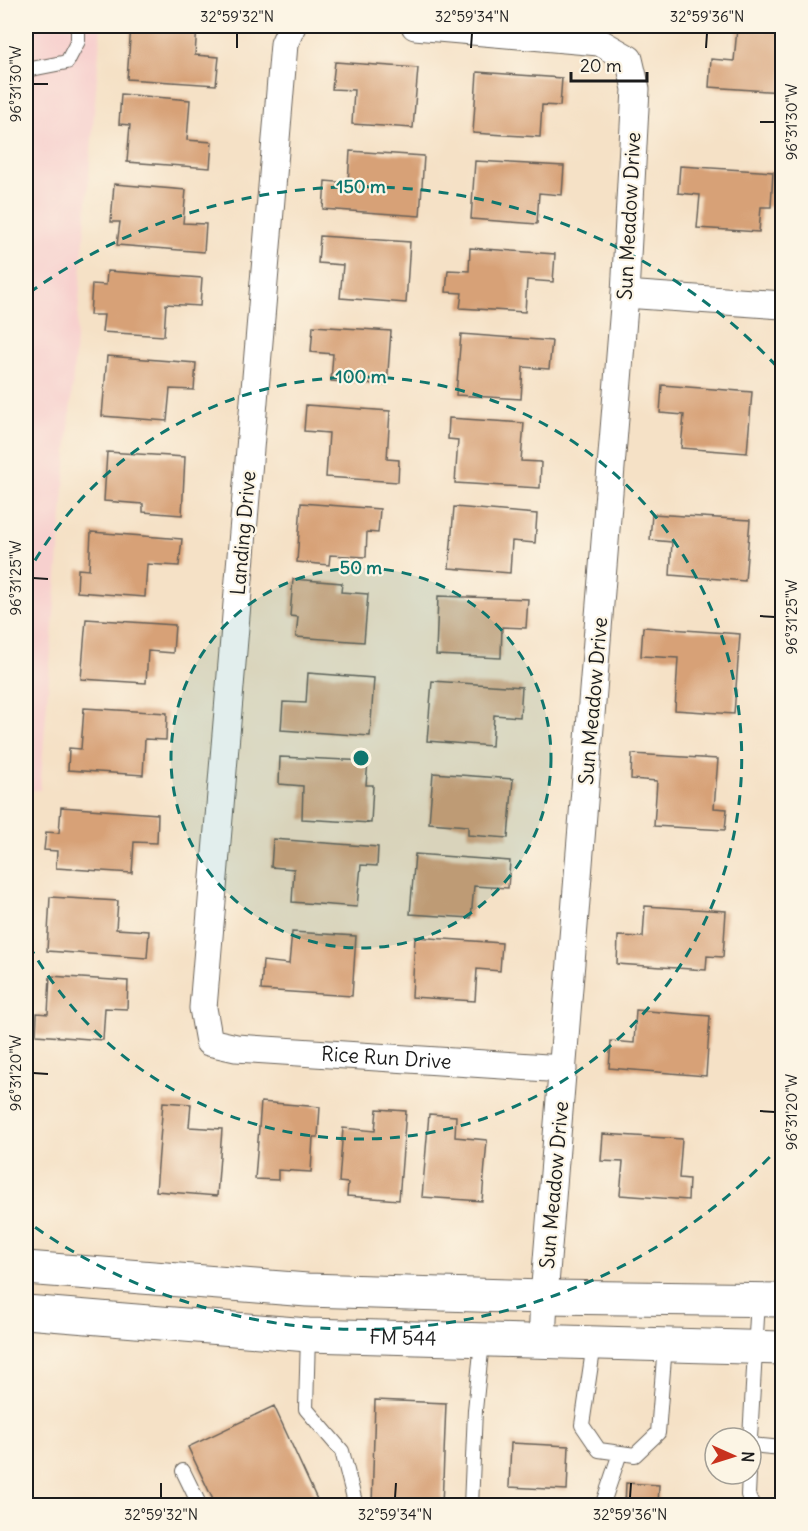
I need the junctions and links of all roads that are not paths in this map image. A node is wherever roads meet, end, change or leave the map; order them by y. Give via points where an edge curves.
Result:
1 (78, 26) edge
2 (292, 26) edge
3 (415, 26) edge
4 (26, 70) edge
5 (626, 294) junction
6 (783, 305) edge
7 (209, 1042) joint
8 (563, 1069) junction
9 (26, 1268) edge
10 (544, 1297) junction
11 (770, 1300) edge
12 (26, 1312) edge
13 (308, 1335) junction
14 (482, 1342) junction
15 (542, 1343) junction
16 (594, 1344) junction
17 (665, 1346) junction
18 (770, 1348) edge
19 (753, 1426) edge
20 (763, 1446) edge
21 (783, 1448) edge
22 (620, 1453) junction
23 (183, 1471) dead end
24 (748, 1486) edge
25 (200, 1506) edge
26 (356, 1506) edge
27 (471, 1506) edge
28 (602, 1506) edge
29 (753, 1506) edge

1 - 4 lane via 78,41 67,62
2 - 7 street, Landing Drive via 284,44 203,1008
3 - 5 street, Sun Meadow Drive via 599,42 629,59 636,88
5 - 6 street
5 - 8 street, Sun Meadow Drive
7 - 8 street, Rice Run Drive via 236,1048
8 - 10 street, Sun Meadow Drive
9 - 10 main road via 307,1290
10 - 11 main road
10 - 15 street, Sun Meadow Drive
11 - 18 lane
12 - 13 main road, FM 544
13 - 14 main road, FM 544
13 - 26 lane via 306,1409 342,1451
14 - 15 main road, FM 544
14 - 27 lane
15 - 16 main road, FM 544
16 - 17 main road, FM 544
16 - 22 lane via 582,1425 599,1450
17 - 18 main road, FM 544
17 - 22 lane via 658,1433 635,1455
18 - 19 lane
20 - 21 lane
22 - 28 lane
23 - 25 lane
24 - 29 lane

